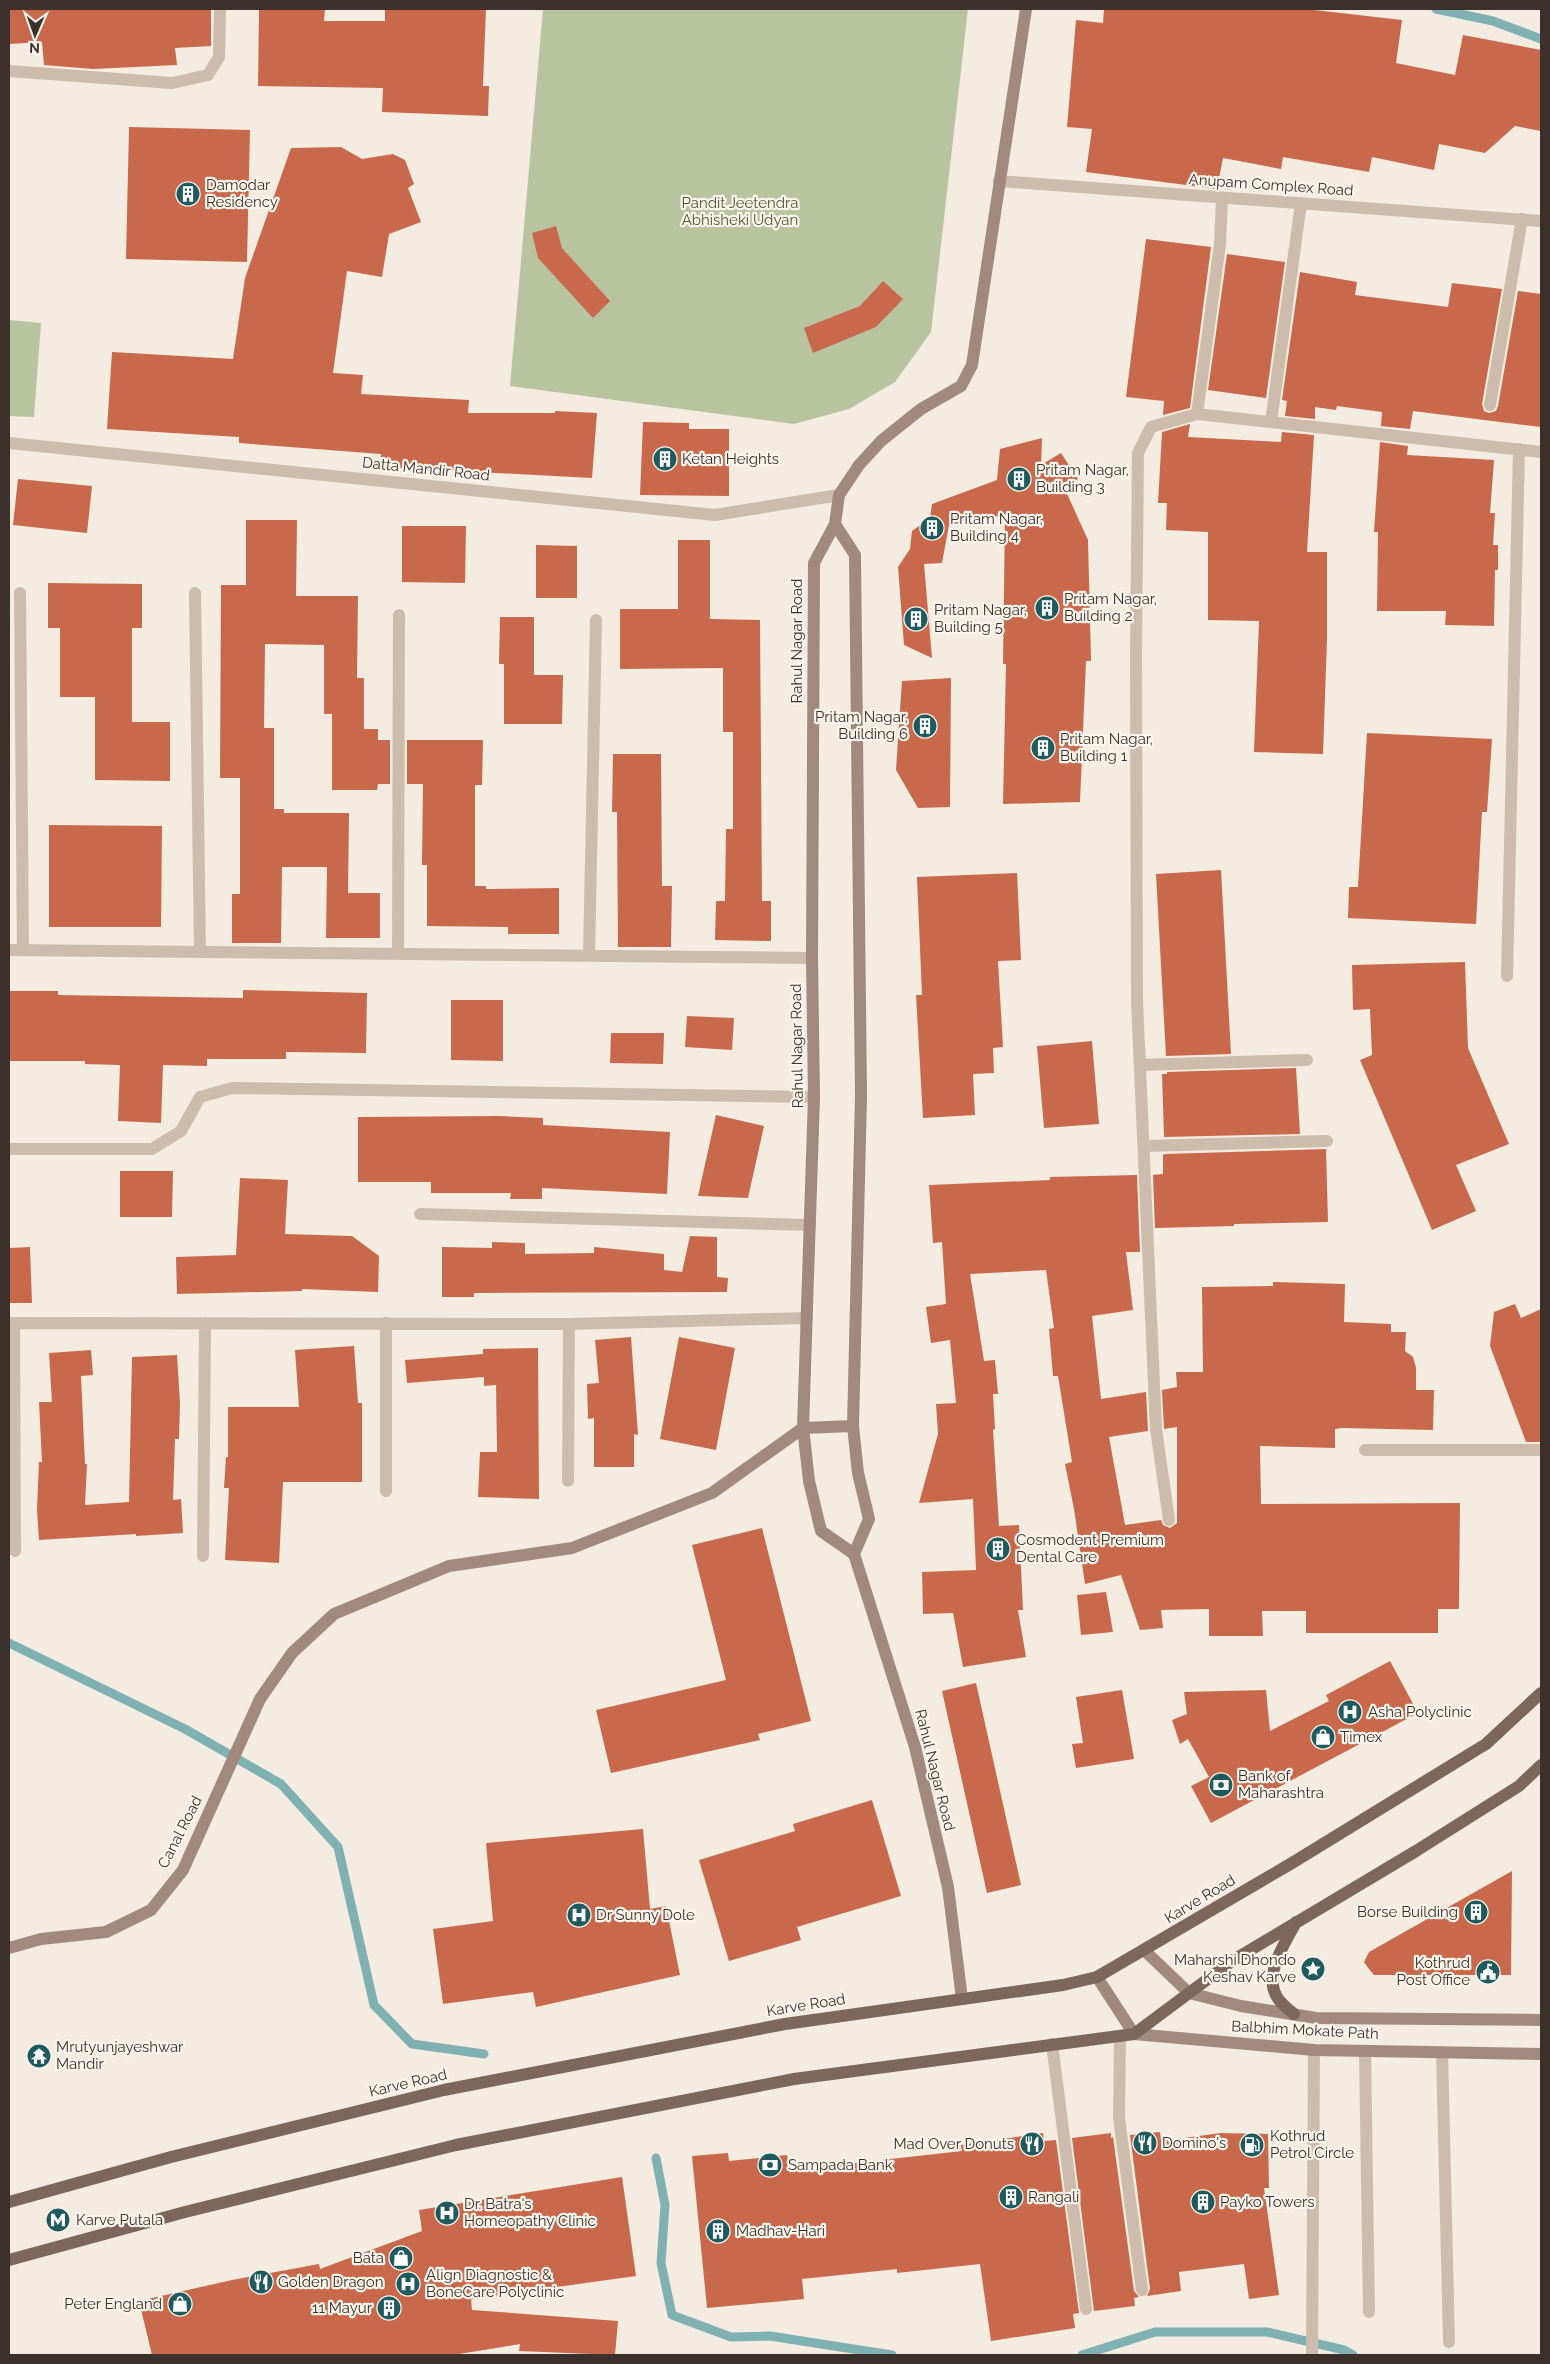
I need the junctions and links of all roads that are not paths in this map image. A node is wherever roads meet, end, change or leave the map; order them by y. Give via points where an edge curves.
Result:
1 (220, 9) edge
2 (1026, 9) edge
3 (9, 71) edge
4 (999, 181) junction
5 (1222, 198) junction
6 (1301, 203) junction
7 (1522, 220) junction
8 (1541, 221) edge
9 (1490, 405) dead end
10 (1197, 414) junction
11 (1272, 422) junction
12 (9, 443) edge
13 (1519, 450) junction
14 (1541, 452) edge
15 (839, 495) junction
16 (835, 524) junction
17 (195, 592) dead end
18 (20, 593) dead end
19 (398, 615) dead end
20 (596, 620) dead end
21 (9, 950) edge
22 (23, 950) junction
23 (200, 952) junction
24 (398, 954) junction
25 (589, 956) junction
26 (812, 958) junction
27 (1507, 976) dead end
28 (1307, 1060) dead end
29 (1140, 1065) junction
30 (814, 1098) junction
31 (1327, 1141) dead end
32 (1144, 1146) junction
33 (9, 1149) edge
34 (420, 1214) dead end
35 (810, 1225) junction
36 (807, 1318) junction
37 (11, 1323) edge
38 (205, 1323) junction
39 (386, 1324) junction
40 (569, 1324) junction
41 (852, 1426) junction
42 (803, 1428) junction
43 (1365, 1450) dead end
44 (1541, 1450) edge
45 (568, 1481) dead end
46 (386, 1491) dead end
47 (1168, 1520) dead end
48 (15, 1551) dead end
49 (854, 1554) junction
50 (203, 1556) dead end
51 (1541, 1693) edge
52 (1541, 1766) edge
53 (1296, 1922) junction
54 (9, 1948) edge
55 (1144, 1950) junction
56 (1097, 1977) junction
57 (1189, 1993) junction
58 (962, 1999) junction
59 (1294, 2014) junction
60 (1541, 2020) edge
61 (1134, 2034) junction
62 (1120, 2036) junction
63 (1052, 2044) junction
64 (1314, 2050) junction
65 (1365, 2051) junction
66 (1442, 2052) junction
67 (1541, 2054) edge
68 (9, 2202) edge
69 (9, 2260) edge
70 (1142, 2290) dead end
71 (1086, 2309) dead end
72 (1369, 2312) dead end
73 (1449, 2342) dead end
74 (1312, 2355) edge

1 - 3 street via 219,57 208,75 172,83
2 - 4 street
4 - 5 street, Anupam Complex Road
4 - 15 street via 972,365 961,386 922,409 882,441
5 - 6 street, Anupam Complex Road
5 - 10 street via 1220,244
6 - 7 street, Anupam Complex Road
6 - 11 street
7 - 8 street, Anupam Complex Road
7 - 9 street
10 - 11 street
10 - 29 street via 1151,427 1138,453 1137,991
11 - 13 street
12 - 15 street, Datta Mandir Road via 715,515
13 - 14 street
13 - 27 street
15 - 16 street, Rahul Nagar Road
16 - 26 street, Rahul Nagar Road via 814,563
16 - 41 street via 855,555 861,1096
17 - 23 street
18 - 22 street
19 - 24 street
20 - 25 street
21 - 22 street
22 - 23 street
23 - 24 street
24 - 25 street
25 - 26 street
26 - 30 street, Rahul Nagar Road
28 - 29 street
29 - 32 street
30 - 33 street via 232,1088 200,1097 181,1131 152,1149
30 - 35 street, Rahul Nagar Road
31 - 32 street
32 - 47 street via 1156,1429
34 - 35 street
35 - 36 street, Rahul Nagar Road
36 - 40 street
36 - 42 street, Rahul Nagar Road
37 - 38 street
37 - 48 street
38 - 39 street
38 - 50 street
39 - 40 street
39 - 46 street
40 - 45 street
41 - 42 street
41 - 49 street via 858,1473 869,1519
42 - 49 street, Rahul Nagar Road via 809,1481 821,1531
42 - 54 street, Canal Road via 712,1494 572,1548 449,1566 334,1614 292,1654 260,1699 183,1870 151,1910 106,1932 41,1939
43 - 44 street
49 - 58 street, Rahul Nagar Road via 915,1747 948,1886
51 - 55 main road, Karve Road via 1486,1744
52 - 53 main road via 1519,1786
53 - 57 main road via 1232,1961
53 - 59 main road via 1277,1959 1272,1977 1273,1989 1279,2000
55 - 56 main road, Karve Road
55 - 57 street, Balbhim Mokate Path
56 - 58 main road, Karve Road
56 - 61 street
57 - 59 street, Balbhim Mokate Path
57 - 61 main road
58 - 68 main road, Karve Road via 785,2024 444,2090 171,2157
59 - 60 street, Balbhim Mokate Path via 1316,2018
61 - 62 main road
61 - 64 street, Balbhim Mokate Path
62 - 63 main road
62 - 70 street via 1119,2118
63 - 69 main road via 794,2080 456,2145 185,2212
63 - 71 street
64 - 65 street, Balbhim Mokate Path
64 - 74 street
65 - 66 street, Balbhim Mokate Path
65 - 72 street
66 - 67 street, Balbhim Mokate Path
66 - 73 street

